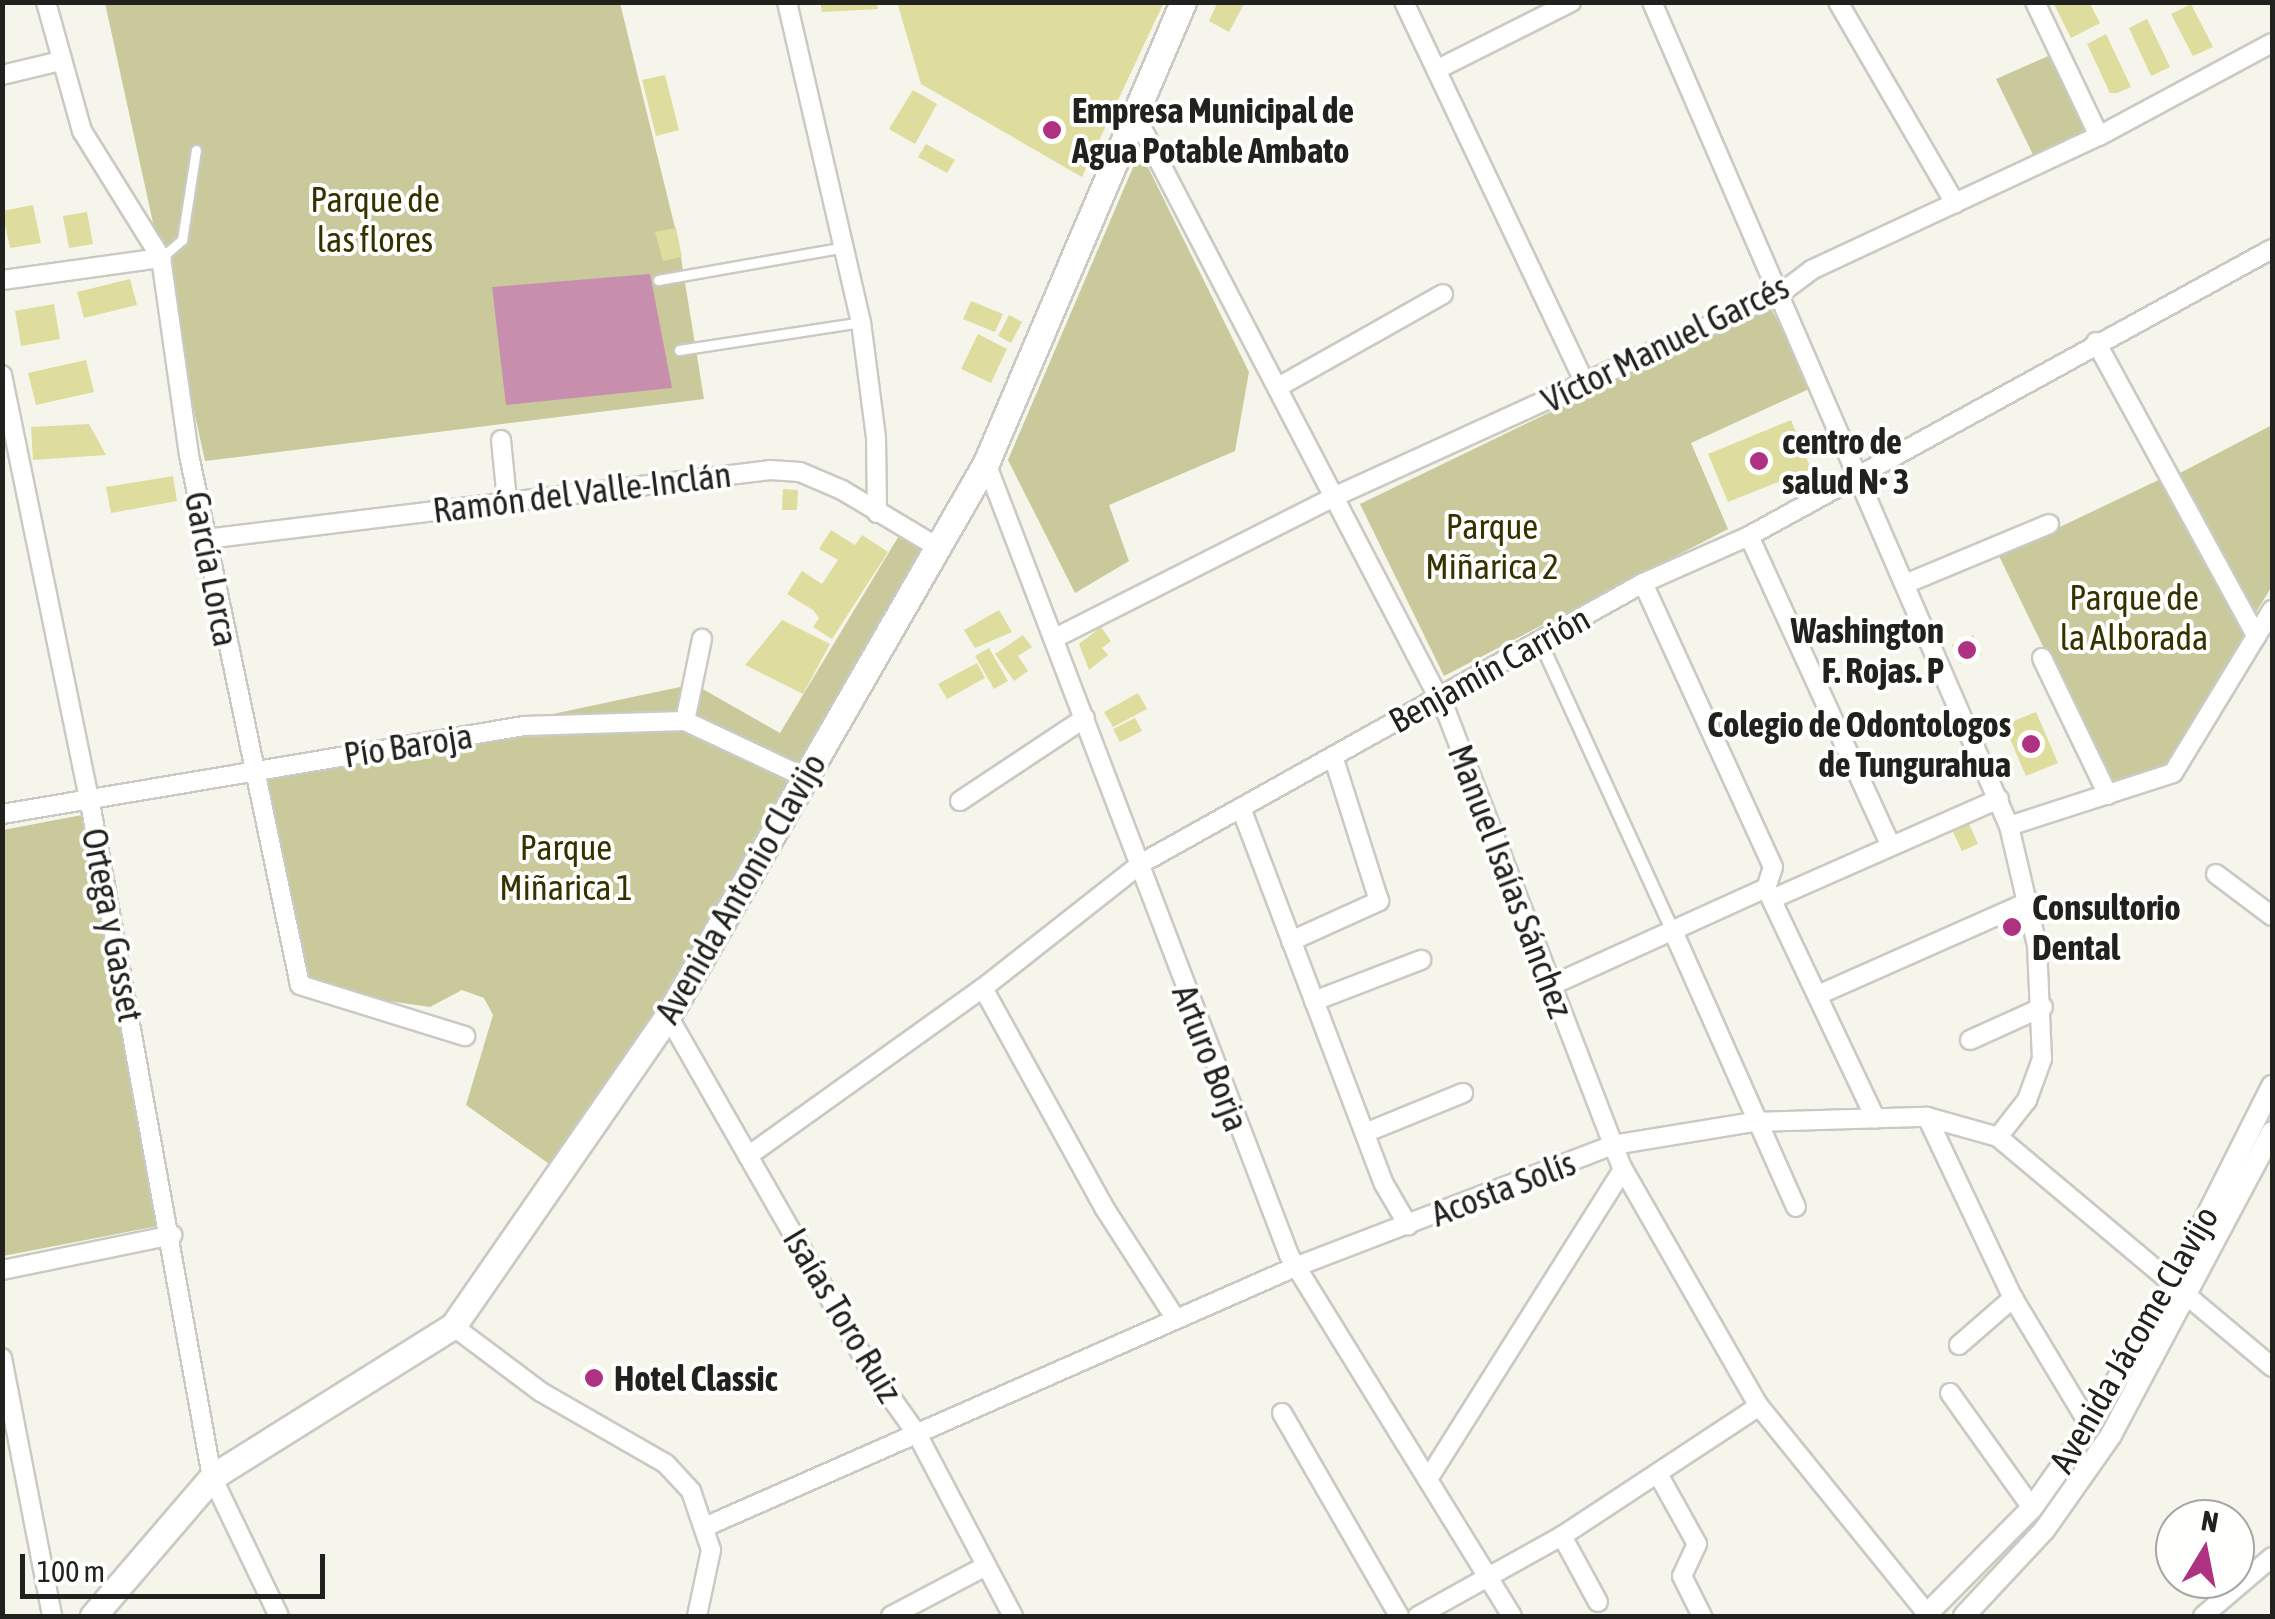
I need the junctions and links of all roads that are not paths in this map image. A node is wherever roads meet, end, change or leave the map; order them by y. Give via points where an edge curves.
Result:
1 (46, 2) edge
2 (788, 2) edge
3 (1182, 2) edge
4 (1404, 2) edge
5 (1571, 2) edge
6 (1652, 2) edge
7 (1838, 2) edge
8 (2035, 2) edge
9 (2272, 43) edge
10 (60, 62) junction
11 (1440, 68) junction
12 (2, 75) edge
13 (1136, 117) junction
14 (2099, 136) junction
15 (196, 150) dead end
16 (1955, 203) junction
17 (848, 246) junction
18 (2272, 249) edge
19 (161, 258) junction
20 (2, 280) edge
21 (658, 280) dead end
22 (1781, 293) junction
23 (1443, 294) dead end
24 (861, 322) junction
25 (2096, 342) junction
26 (680, 350) dead end
27 (2, 375) edge
28 (1585, 384) junction
29 (1280, 386) junction
30 (501, 440) dead end
31 (986, 463) junction
32 (1857, 476) junction
33 (1338, 495) junction
34 (507, 500) junction
35 (877, 512) junction
36 (2048, 524) dead end
37 (1750, 536) junction
38 (206, 539) junction
39 (939, 548) junction
40 (1643, 583) junction
41 (1905, 584) junction
42 (2272, 610) edge
43 (2256, 636) junction
44 (702, 638) dead end
45 (1055, 638) junction
46 (1540, 641) junction
47 (2042, 658) dead end
48 (1439, 699) junction
49 (1085, 718) junction
50 (685, 721) junction
51 (1332, 756) junction
52 (253, 770) junction
53 (804, 777) junction
54 (2108, 794) junction
55 (89, 797) junction
56 (1999, 799) junction
57 (960, 801) dead end
58 (1241, 808) junction
59 (2, 814) edge
60 (2008, 826) junction
61 (1890, 844) junction
62 (1141, 864) junction
63 (2216, 874) dead end
64 (1769, 894) junction
65 (2030, 901) junction
66 (2272, 916) edge
67 (1673, 930) junction
68 (1291, 941) junction
69 (1420, 960) dead end
70 (1550, 986) junction
71 (983, 988) junction
72 (1818, 994) junction
73 (1314, 1001) junction
74 (2043, 1007) junction
75 (668, 1016) junction
76 (465, 1036) dead end
77 (1970, 1040) dead end
78 (2272, 1086) edge
79 (1463, 1093) dead end
80 (1875, 1118) junction
81 (1927, 1118) junction
82 (1754, 1122) junction
83 (2272, 1132) edge
84 (1365, 1133) junction
85 (1998, 1137) junction
86 (1613, 1145) junction
87 (748, 1156) junction
88 (1622, 1169) junction
89 (1796, 1207) dead end
90 (1408, 1224) junction
91 (172, 1235) junction
92 (1295, 1267) junction
93 (2, 1270) edge
94 (2178, 1289) junction
95 (2013, 1298) junction
96 (1174, 1316) junction
97 (452, 1326) junction
98 (1959, 1345) dead end
99 (2, 1358) edge
100 (2272, 1367) edge
101 (1950, 1393) dead end
102 (1759, 1406) junction
103 (1282, 1413) dead end
104 (2090, 1426) junction
105 (917, 1434) junction
106 (1658, 1474) junction
107 (212, 1477) junction
108 (1428, 1479) junction
109 (2032, 1508) junction
110 (707, 1526) junction
111 (1562, 1536) junction
112 (2272, 1557) edge
113 (984, 1568) junction
114 (1487, 1580) junction
115 (1598, 1602) dead end
116 (115, 1606) edge
117 (52, 1616) edge
118 (93, 1616) edge
119 (278, 1616) edge
120 (697, 1616) edge
121 (891, 1616) edge
122 (1013, 1616) edge
123 (1400, 1616) edge
124 (1418, 1616) edge
125 (1512, 1616) edge
126 (1702, 1616) edge
127 (1927, 1616) edge
128 (1964, 1616) edge
129 (2203, 1616) edge

1 - 10 street, García Lorca
2 - 17 street
3 - 13 main road, Avenida Antonio Clavijo
4 - 11 street
5 - 11 street
6 - 22 street
7 - 16 street
8 - 14 street
9 - 14 street, Víctor Manuel Garcés
10 - 12 street
10 - 19 street, García Lorca via 82,131
11 - 28 street
13 - 29 street, Manuel Isaías Sánchez
13 - 31 main road, Avenida Antonio Clavijo
14 - 16 street, Víctor Manuel Garcés
15 - 19 lane via 182,240
16 - 22 street, Víctor Manuel Garcés via 1812,270
17 - 21 lane
17 - 24 street
18 - 25 street, Benjamín Carrión
19 - 20 street
19 - 38 street, García Lorca
22 - 28 street, Víctor Manuel Garcés
22 - 32 street
23 - 29 street
24 - 26 lane
24 - 35 street via 876,438
25 - 32 street, Benjamín Carrión
25 - 43 street
27 - 55 street, Ortega y Gasset
28 - 33 street, Víctor Manuel Garcés
29 - 33 street, Manuel Isaías Sánchez
30 - 34 street
31 - 39 main road, Avenida Antonio Clavijo
31 - 45 street, Arturo Borja
32 - 37 street, Benjamín Carrión
32 - 41 street
33 - 45 street, Víctor Manuel Garcés
33 - 48 street, Manuel Isaías Sánchez
34 - 35 street, Ramón del Valle-Inclán via 770,470 800,472
34 - 38 street, Ramón del Valle-Inclán
35 - 39 street, Ramón del Valle-Inclán
36 - 41 street
37 - 40 street, Benjamín Carrión
37 - 61 street
38 - 52 street, García Lorca
39 - 53 main road, Avenida Antonio Clavijo
40 - 46 street, Benjamín Carrión
40 - 64 street via 1773,867
41 - 56 street
42 - 43 street
43 - 54 street via 2173,773
44 - 50 street
45 - 49 street, Arturo Borja
46 - 48 street, Benjamín Carrión
46 - 67 street
47 - 54 street
48 - 51 street, Benjamín Carrión
48 - 70 street, Manuel Isaías Sánchez
49 - 57 street
49 - 62 street, Arturo Borja
50 - 52 street, Pío Baroja via 524,726
50 - 53 street, Pío Baroja
51 - 58 street, Benjamín Carrión
51 - 68 street via 1379,901
52 - 55 street, Pío Baroja
52 - 76 street, García Lorca via 300,985
53 - 75 main road, Avenida Antonio Clavijo
54 - 60 street
55 - 59 street, Pío Baroja
55 - 91 street, Ortega y Gasset
56 - 60 street
56 - 61 street
58 - 62 street, Benjamín Carrión
58 - 68 street
60 - 65 street
61 - 64 street
62 - 71 street, Benjamín Carrión
62 - 92 street, Arturo Borja via 1218,1080
63 - 66 street
64 - 67 street
64 - 72 street
65 - 72 street
65 - 74 street
67 - 70 street
67 - 82 street
68 - 73 street
69 - 73 street
70 - 86 street, Manuel Isaías Sánchez
71 - 87 street, Benjamín Carrión
71 - 96 street via 1105,1209
72 - 80 street
73 - 84 street
74 - 77 street
74 - 85 street via 2037,1080
75 - 87 street, Isaías Toro Ruiz
75 - 97 main road, Avenida Antonio Clavijo
78 - 94 street, Avenida Jácome Clavijo
79 - 84 street
80 - 81 street, Acosta Solís
80 - 82 street, Acosta Solís
81 - 85 street, Acosta Solís
81 - 95 street
82 - 86 street, Acosta Solís
82 - 89 street
83 - 94 street, Avenida Jácome Clavijo
84 - 90 street
85 - 94 street, Acosta Solís
86 - 88 street, Manuel Isaías Sánchez
86 - 90 street, Acosta Solís
87 - 105 street, Isaías Toro Ruiz via 867,1364
88 - 102 street, Manuel Isaías Sánchez
88 - 108 street
90 - 92 street, Acosta Solís
91 - 93 street
91 - 107 street, Ortega y Gasset
92 - 96 street, Acosta Solís
92 - 108 street, Arturo Borja
94 - 100 street, Acosta Solís
94 - 104 street, Avenida Jácome Clavijo
94 - 128 street, Avenida Jácome Clavijo via 2079,1484
95 - 98 street
95 - 104 street
96 - 105 street, Acosta Solís
97 - 107 main road, Avenida Antonio Clavijo
97 - 110 street via 541,1392 666,1464 691,1492
99 - 117 street
101 - 109 street
102 - 106 street
102 - 127 street, Manuel Isaías Sánchez
103 - 123 street
104 - 109 street, Avenida Jácome Clavijo
105 - 110 street, Acosta Solís
105 - 113 street, Isaías Toro Ruiz
106 - 111 street
106 - 126 street via 1698,1544 1682,1576
107 - 116 main road, Avenida Antonio Clavijo
107 - 119 street, Ortega y Gasset
108 - 114 street, Arturo Borja
109 - 127 street, Avenida Jácome Clavijo
110 - 120 street via 709,1570
111 - 114 street
111 - 115 street
112 - 129 street
113 - 121 street
113 - 122 street, Isaías Toro Ruiz
114 - 124 street
114 - 125 street, Arturo Borja
116 - 118 main road, Avenida Antonio Clavijo

